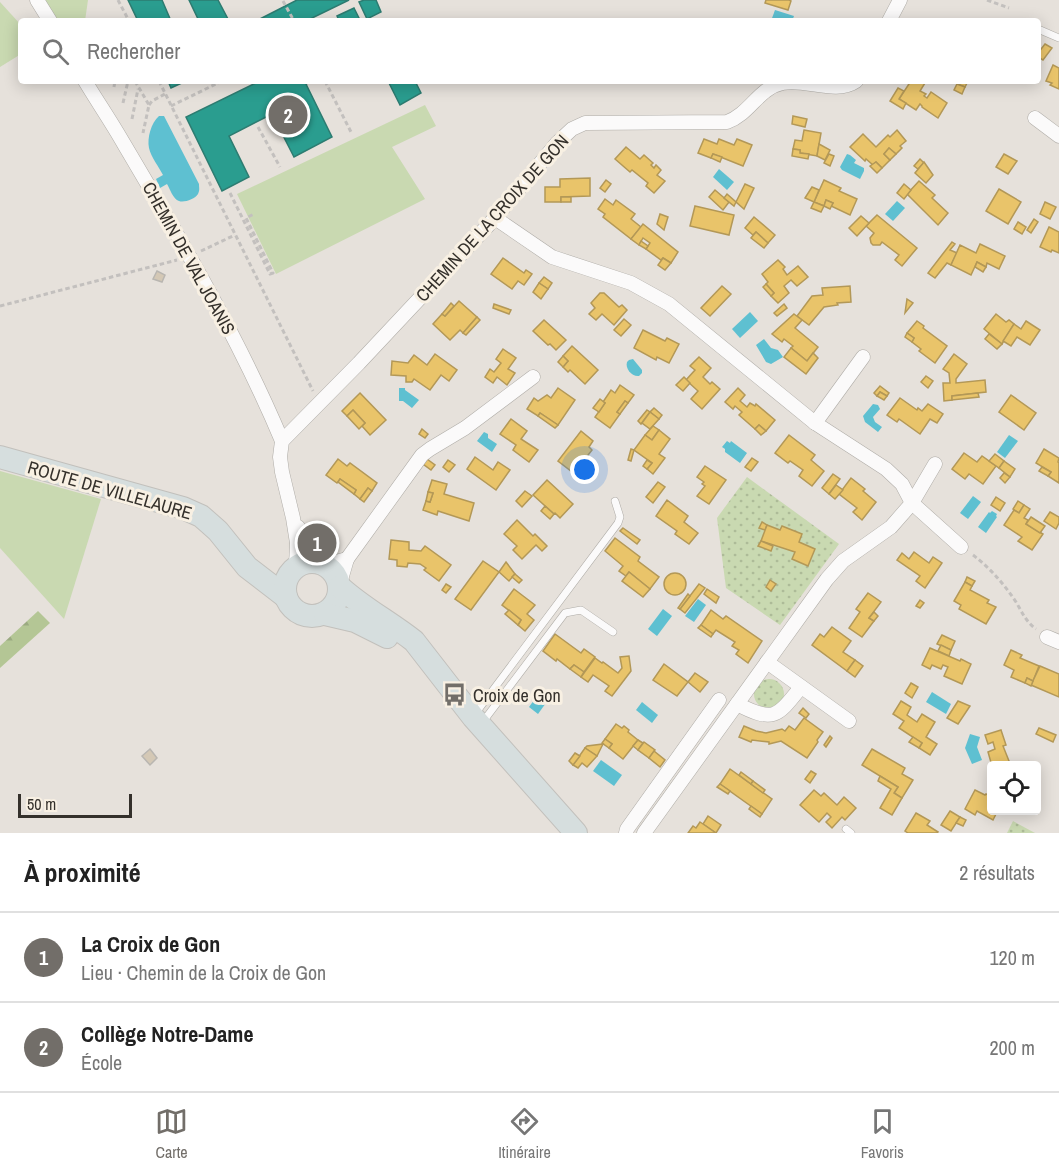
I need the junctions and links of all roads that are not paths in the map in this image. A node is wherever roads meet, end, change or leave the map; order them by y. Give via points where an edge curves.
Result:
1 (37, 0) edge
2 (900, 0) edge
3 (48, 18) edge
4 (891, 18) edge
5 (1041, 30) edge
6 (1059, 38) edge
7 (87, 84) edge
8 (778, 84) edge
9 (806, 84) edge
10 (852, 84) edge
11 (1035, 118) dead end
12 (1059, 136) edge
13 (495, 218) junction
14 (863, 357) dead end
15 (533, 378) dead end
16 (815, 423) junction
17 (282, 441) junction
18 (0, 457) edge
19 (935, 464) dead end
20 (615, 501) dead end
21 (912, 503) junction
22 (293, 518) junction
23 (961, 547) road end
24 (240, 557) junction
25 (347, 559) junction
26 (323, 564) junction
27 (295, 567) junction
28 (340, 585) junction
29 (286, 597) junction
30 (325, 614) junction
31 (613, 632) dead end
32 (767, 662) junction
33 (801, 687) junction
34 (455, 695) junction
35 (719, 700) dead end
36 (736, 704) junction
37 (476, 721) junction
38 (849, 721) dead end
39 (576, 833) edge
40 (626, 833) edge
41 (644, 833) edge

1 - 3 street
2 - 4 street
5 - 6 lane
7 - 17 street, CHEMIN DE VAL JOANIS via 190,257 238,346
8 - 13 street, CHEMIN DE LA CROIX DE GON via 727,122 585,123 572,129
9 - 10 street, CHEMIN DE LA CROIX DE GON
11 - 12 street
13 - 16 street via 552,257 632,283 669,304
13 - 17 street, CHEMIN DE LA CROIX DE GON
14 - 16 street
15 - 25 street via 422,455
16 - 21 street via 886,469 902,484
17 - 22 street via 282,472
18 - 24 main road, ROUTE DE VILLELAURE via 183,508 201,516
19 - 21 street
20 - 37 lane via 618,523
21 - 23 street
21 - 32 street via 891,527 843,561
22 - 26 street
22 - 27 street
24 - 27 main road, ROUTE DE VILLELAURE via 274,568
24 - 29 main road, ROUTE DE VILLELAURE
25 - 26 street
25 - 28 street
26 - 27 main road via 308,562
26 - 28 main road via 332,569
27 - 29 main road via 286,581
28 - 30 main road via 336,603
28 - 34 main road via 364,607 414,641
29 - 30 main road via 297,612 306,616
30 - 34 main road via 355,621 381,633 423,664
31 - 37 lane via 581,610 565,613
32 - 33 street
32 - 36 street
33 - 36 street via 784,709 772,715 757,714
33 - 38 street
34 - 37 main road
35 - 40 street
36 - 41 street
37 - 39 main road

